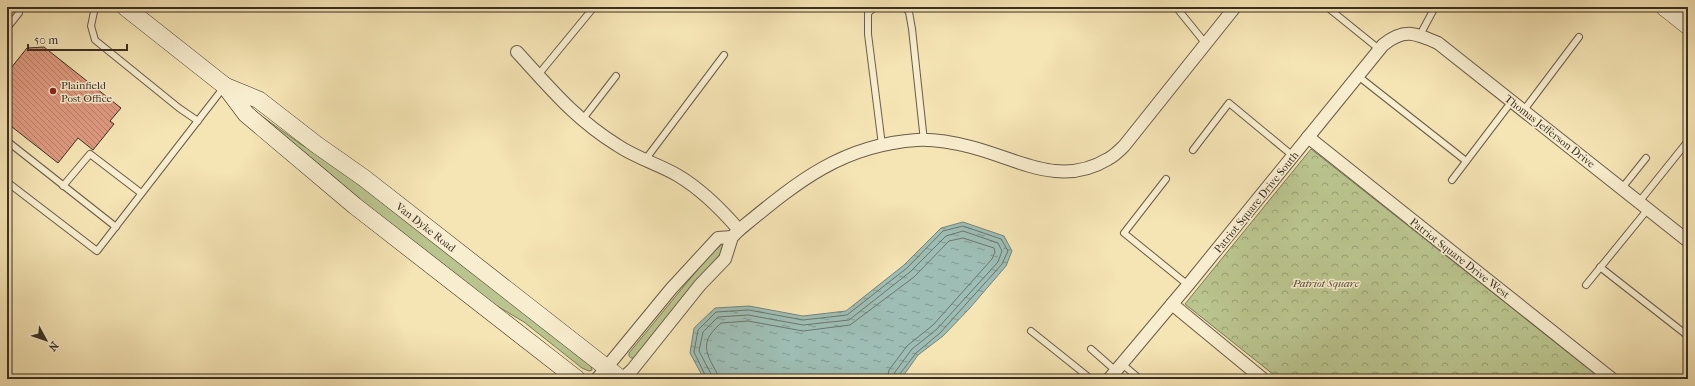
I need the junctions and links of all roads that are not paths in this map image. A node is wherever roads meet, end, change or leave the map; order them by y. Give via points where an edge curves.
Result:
1 (19, 7) edge
2 (95, 7) edge
3 (125, 7) edge
4 (594, 7) edge
5 (875, 7) edge
6 (904, 7) edge
7 (1176, 7) edge
8 (1235, 7) edge
9 (1327, 7) edge
10 (1435, 7) edge
11 (1664, 7) edge
12 (1688, 26) edge
13 (7, 28) edge
14 (1406, 32) joint
15 (1420, 35) junction
16 (1579, 38) dead end
17 (1206, 44) junction
18 (1379, 49) junction
19 (517, 52) dead end
20 (724, 55) dead end
21 (538, 75) junction
22 (616, 76) dead end
23 (1358, 76) junction
24 (225, 86) junction
25 (1512, 101) junction
26 (1524, 110) junction
27 (582, 120) junction
28 (198, 121) junction
29 (1308, 138) junction
30 (7, 141) edge
31 (924, 141) junction
32 (1688, 141) edge
33 (882, 145) junction
34 (1193, 150) dead end
35 (1293, 156) junction
36 (1646, 158) dead end
37 (645, 160) junction
38 (1466, 161) junction
39 (1166, 179) dead end
40 (1452, 180) dead end
41 (7, 182) edge
42 (63, 186) junction
43 (1622, 188) junction
44 (142, 193) junction
45 (1644, 205) junction
46 (116, 227) junction
47 (735, 233) junction
48 (1688, 241) edge
49 (1600, 267) junction
50 (1188, 285) junction
51 (1586, 285) dead end
52 (1172, 304) junction
53 (1031, 331) dead end
54 (1688, 336) edge
55 (1091, 349) dead end
56 (1116, 371) edge
57 (602, 374) edge
58 (577, 379) edge
59 (622, 379) edge
60 (1091, 379) edge
61 (1140, 379) edge
62 (1263, 379) edge
63 (1612, 379) edge

1 - 13 lane via 18,13
2 - 28 lane via 91,26 95,40
3 - 24 street, Van Dyke Road
4 - 21 lane
5 - 33 lane via 868,13 868,34
6 - 31 lane via 909,12 912,29
7 - 17 lane
8 - 17 street
9 - 18 lane
10 - 15 lane
11 - 12 street
14 - 15 street, Thomas Jefferson Drive
14 - 18 street, Patriot Square Drive South via 1393,36
15 - 25 street, Thomas Jefferson Drive via 1438,43
16 - 26 lane
17 - 31 street via 1124,146 1108,159 1092,167 1070,172 1051,172 971,147
18 - 23 street, Patriot Square Drive South
19 - 21 street
20 - 37 lane
21 - 27 street
22 - 27 lane
23 - 29 street, Patriot Square Drive South
23 - 38 lane
24 - 28 lane
24 - 57 street, Van Dyke Road via 259,100 364,178
24 - 58 street, Van Dyke Road via 246,114 355,206
25 - 26 street, Thomas Jefferson Drive
25 - 38 lane
26 - 43 street, Thomas Jefferson Drive
27 - 37 street via 618,146
28 - 44 lane
29 - 35 street, Patriot Square Drive South
29 - 63 street, Patriot Square Drive West
30 - 42 lane
31 - 33 street
32 - 45 lane
33 - 47 street via 830,163 790,188
34 - 35 lane via 1229,103
35 - 50 street, Patriot Square Drive South
36 - 43 lane
37 - 47 street via 677,175 693,186 723,211
38 - 40 lane
39 - 50 lane via 1124,233
41 - 46 lane via 96,251
42 - 44 lane via 90,154
42 - 46 lane
43 - 45 street, Thomas Jefferson Drive
44 - 46 lane
45 - 48 street, Thomas Jefferson Drive
45 - 49 lane
47 - 57 street via 718,238 670,289
47 - 59 street via 725,259 700,285
49 - 51 lane
49 - 54 lane
50 - 52 street, Patriot Square Drive South
52 - 56 street, Patriot Square Drive South
52 - 62 street
53 - 60 lane
55 - 56 lane
56 - 61 lane
57 - 59 street, Van Dyke Road

